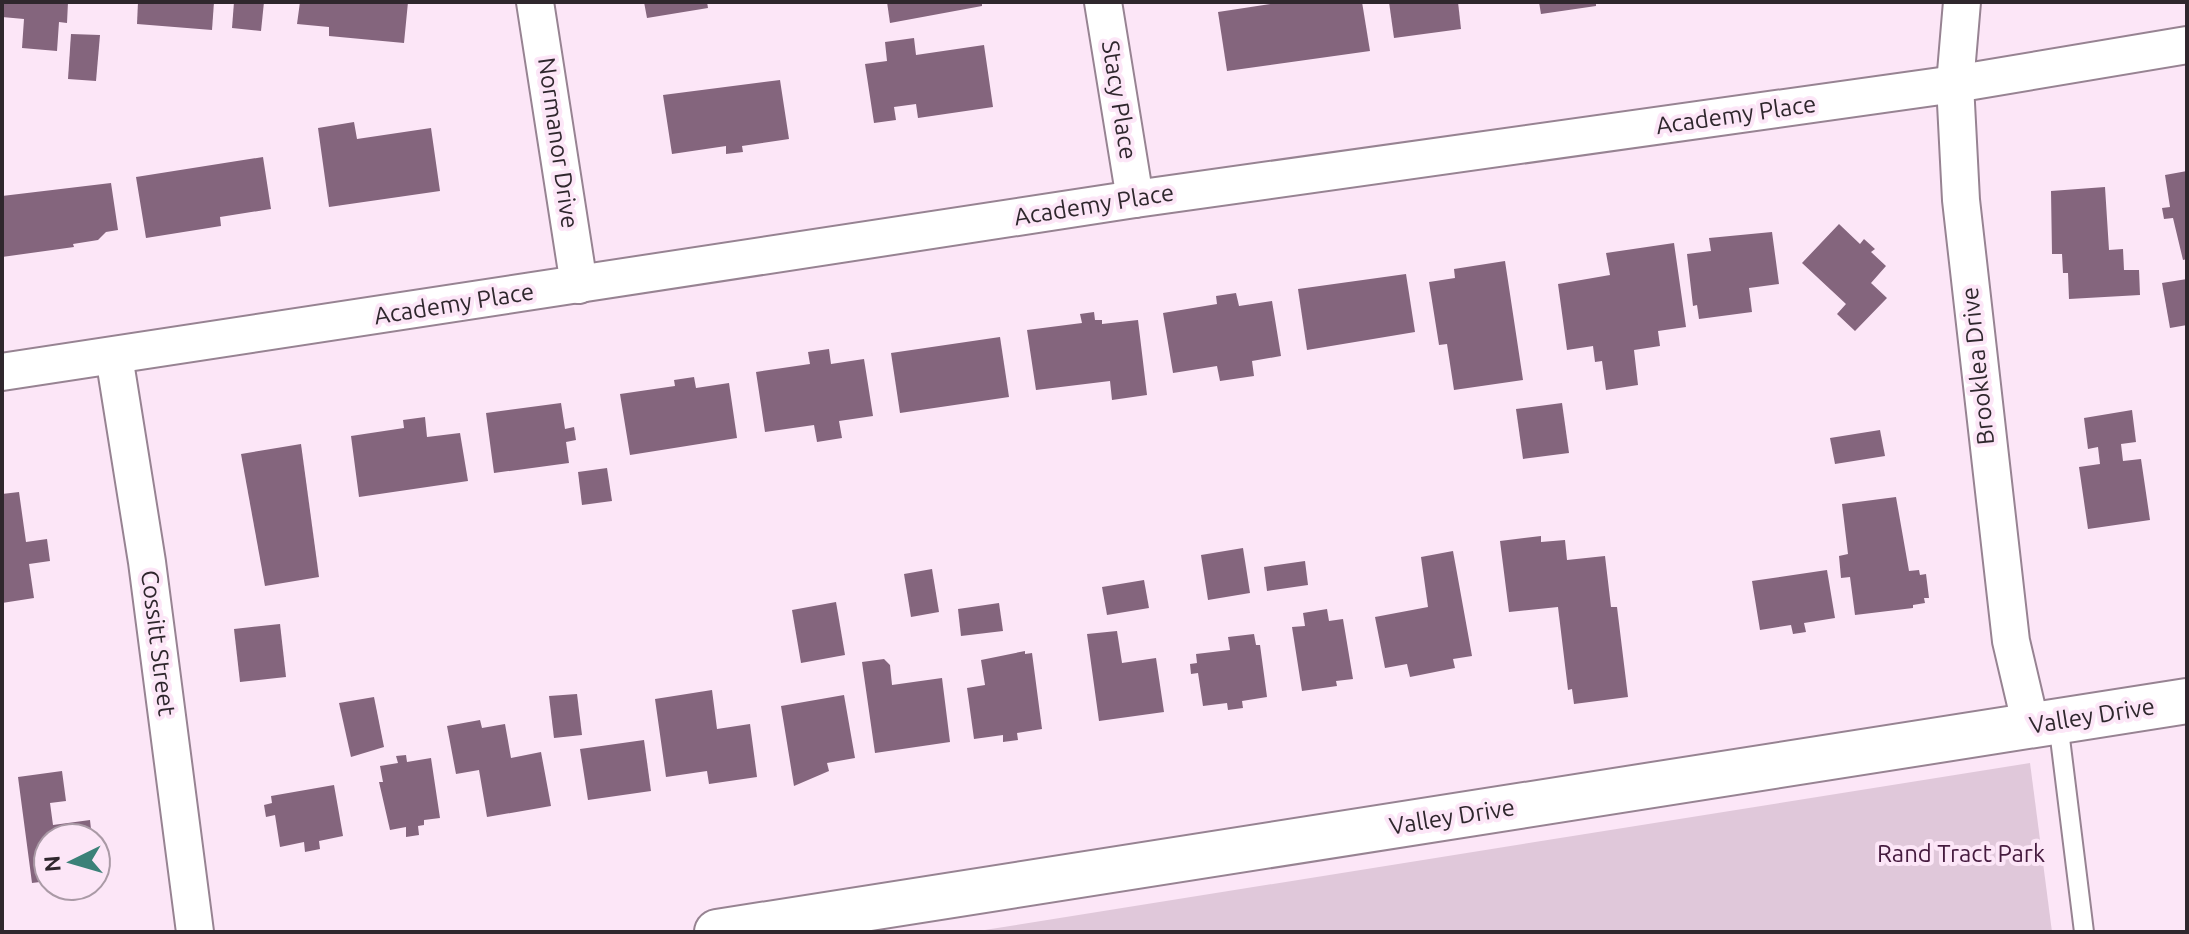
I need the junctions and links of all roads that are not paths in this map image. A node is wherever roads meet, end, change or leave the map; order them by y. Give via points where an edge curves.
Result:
1 (535, 2) edge
2 (1103, 2) edge
3 (1962, 2) edge
4 (2187, 45) edge
5 (1955, 84) junction
6 (1135, 199) junction
7 (579, 285) junction
8 (114, 356) junction
9 (2, 372) edge
10 (2187, 701) edge
11 (2044, 724) junction
12 (195, 932) edge
13 (717, 932) edge
14 (2084, 932) edge

1 - 7 street, Normanor Drive
2 - 6 street, Stacy Place
3 - 5 street, Brooklea Drive
4 - 5 street, Academy Place
5 - 6 street, Academy Place
5 - 11 street, Brooklea Drive via 1961,200 2011,641
6 - 7 street, Academy Place
7 - 8 street, Academy Place
8 - 9 street, Academy Place
8 - 12 street, Cossitt Street
10 - 11 main road, Valley Drive
11 - 13 main road, Valley Drive
11 - 14 lane

